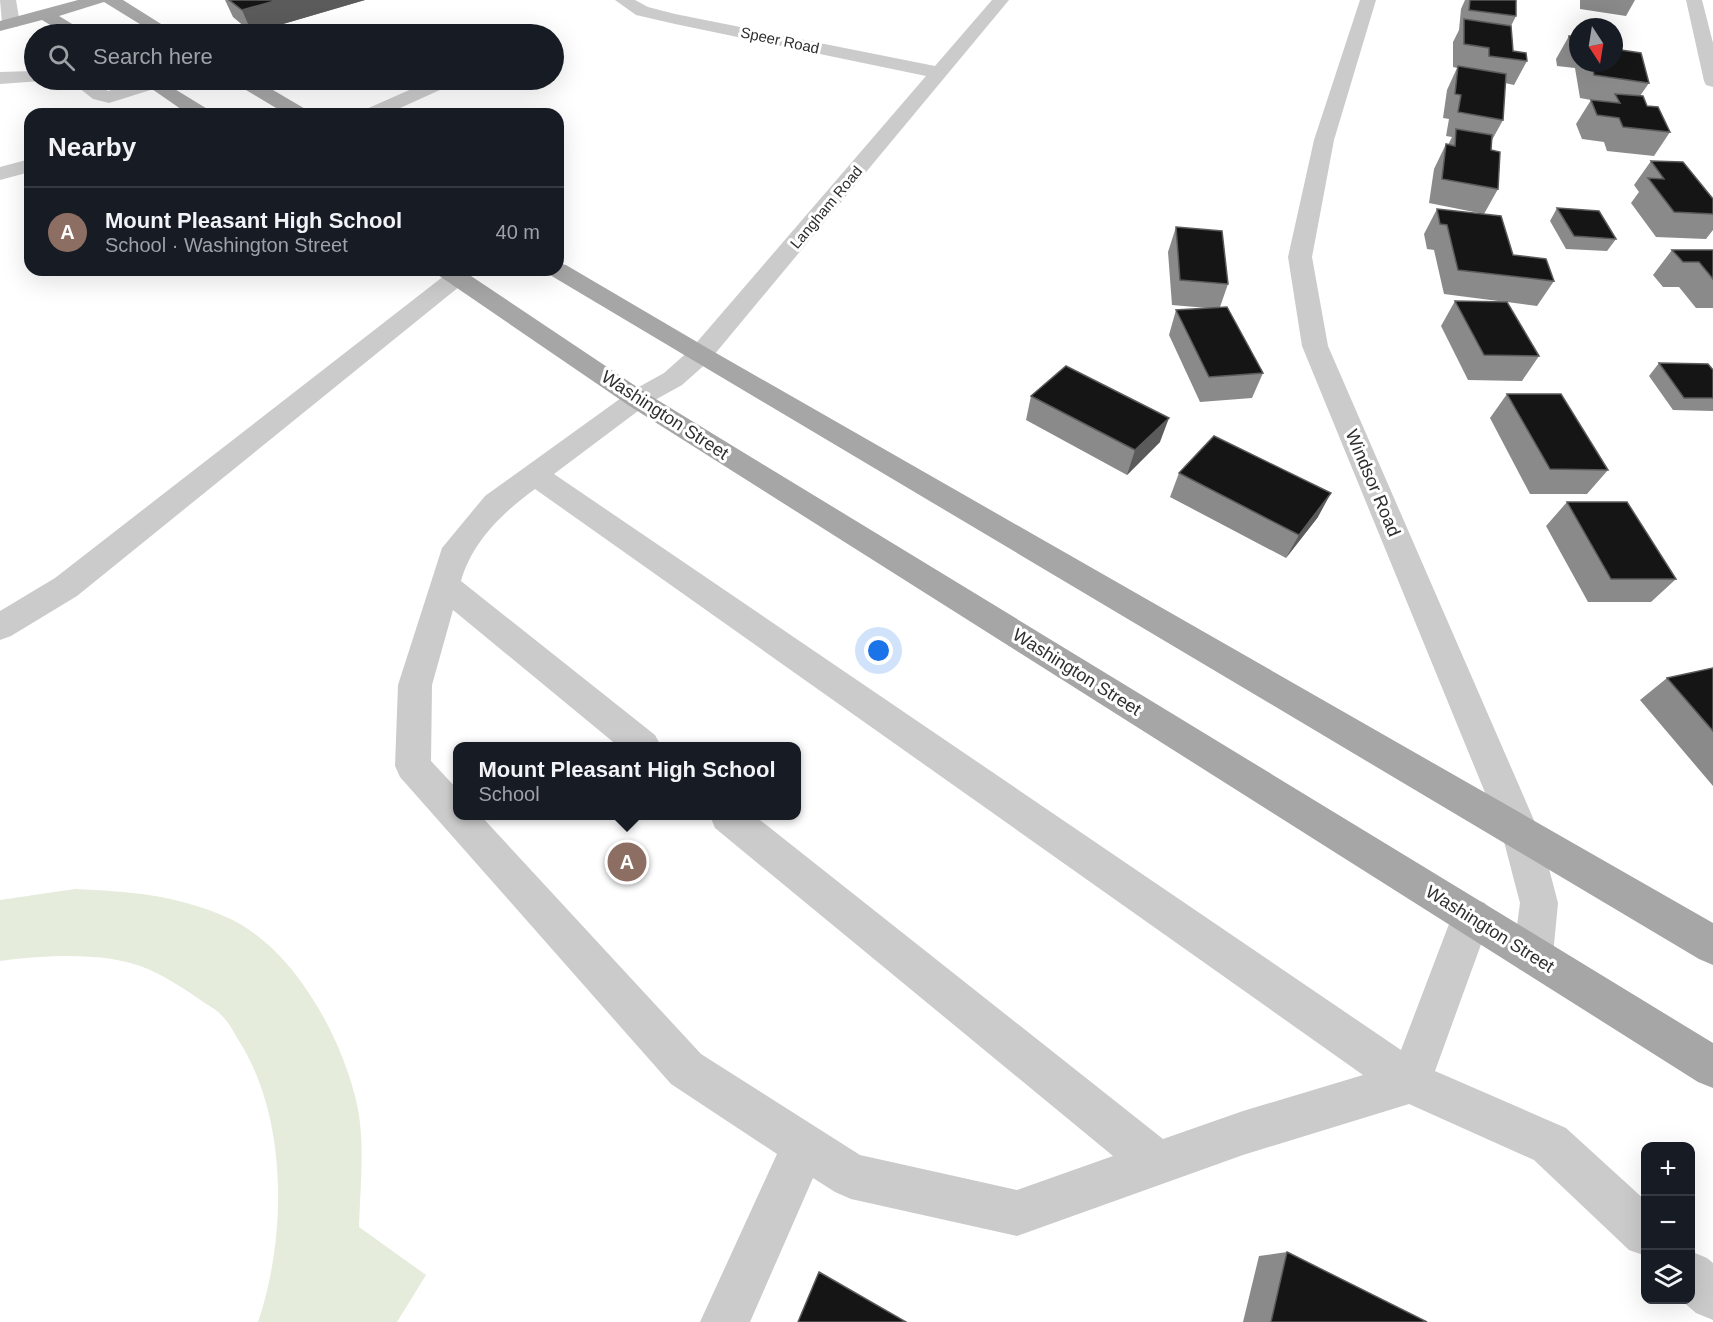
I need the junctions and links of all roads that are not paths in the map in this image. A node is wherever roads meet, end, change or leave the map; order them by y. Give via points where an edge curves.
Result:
1 (8, 0) edge
2 (97, 0) edge
3 (111, 0) edge
4 (623, 0) edge
5 (1001, 0) edge
6 (1368, 0) edge
7 (1694, 0) edge
8 (44, 14) junction
9 (60, 24) edge
10 (151, 24) edge
11 (5, 25) edge
12 (939, 73) junction
13 (24, 77) edge
14 (0, 78) edge
15 (1713, 81) edge
16 (93, 90) edge
17 (127, 90) edge
18 (164, 90) edge
19 (260, 90) edge
20 (424, 90) edge
21 (193, 108) edge
22 (290, 108) edge
23 (384, 108) edge
24 (24, 167) edge
25 (0, 174) edge
26 (564, 274) edge
27 (452, 276) edge
28 (463, 276) edge
29 (700, 355) junction
30 (637, 399) junction
31 (534, 474) junction
32 (444, 585) junction
33 (0, 627) edge
34 (637, 742) edge
35 (453, 810) edge
36 (462, 820) edge
37 (733, 820) edge
38 (1521, 834) junction
39 (1471, 918) junction
40 (1713, 945) edge
41 (1533, 955) junction
42 (1713, 1067) edge
43 (1410, 1082) junction
44 (804, 1146) junction
45 (1157, 1163) junction
46 (1641, 1228) edge
47 (1695, 1280) edge
48 (1713, 1296) edge
49 (725, 1322) edge

1 - 11 street
2 - 8 main road
3 - 10 main road
4 - 12 street, Speer Road via 675,19
5 - 12 street, Langham Road
6 - 38 street, Windsor Road via 1324,140 1300,257 1316,346
7 - 15 street
8 - 9 main road
8 - 11 main road
12 - 29 street, Langham Road
13 - 14 street
16 - 17 street via 109,97
18 - 21 main road
19 - 22 main road
20 - 23 street
24 - 25 street
26 - 29 main road
27 - 33 street via 74,581
28 - 30 main road, Washington Street
29 - 30 street, Langham Road via 673,380
29 - 38 main road
30 - 31 street, Langham Road
30 - 39 main road, Washington Street
31 - 32 street, Langham Road via 495,503 453,556
31 - 43 street
32 - 34 street
32 - 35 street, Langham Road via 415,685 413,766
36 - 44 street, Langham Road via 686,1069
37 - 45 street
38 - 40 main road
38 - 41 street, Windsor Road via 1539,903
39 - 41 main road, Washington Street
39 - 43 street
41 - 42 main road, Washington Street
43 - 45 street, Langham Road
43 - 46 street via 1550,1144
44 - 45 street, Langham Road via 851,1176 1017,1213
44 - 49 street
47 - 48 street

